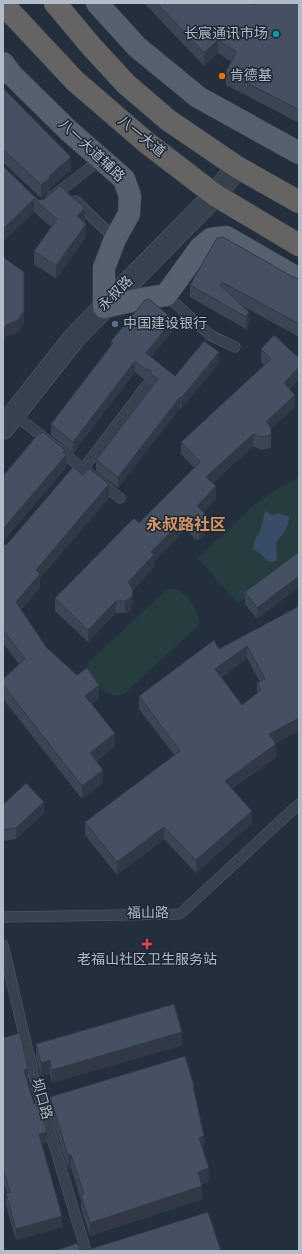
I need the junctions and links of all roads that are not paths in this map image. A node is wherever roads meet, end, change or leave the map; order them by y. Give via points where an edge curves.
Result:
1 (56, 3) edge
2 (97, 3) edge
3 (3, 4) edge
4 (3, 63) edge
5 (299, 153) edge
6 (101, 159) junction
7 (237, 167) junction
8 (63, 189) junction
9 (215, 194) junction
10 (299, 202) edge
11 (46, 203) edge
12 (115, 239) junction
13 (299, 246) edge
14 (299, 279) edge
15 (166, 295) junction
16 (104, 307) junction
17 (235, 347) dead end
18 (146, 386) dead end
19 (9, 421) edge
20 (78, 468) junction
21 (120, 498) dead end
22 (299, 804) edge
23 (3, 917) edge
24 (3, 945) edge
25 (86, 1251) edge

1 - 7 highway via 126,84 168,120
2 - 5 main road via 137,47 198,97
3 - 9 highway, 八一大道 via 75,82 147,143
4 - 6 main road, 八一大道辅路 via 69,131
6 - 8 lane
6 - 12 main road, 八一大道辅路 via 124,179 130,196 129,214
7 - 9 street, 永叔路
7 - 10 highway
8 - 11 lane
8 - 12 lane
9 - 13 highway, 八一大道
9 - 16 street, 永叔路
12 - 16 main road, 八一大道辅路 via 104,268
14 - 15 main road via 226,237 211,239 200,248
15 - 16 main road
15 - 17 lane via 210,335
16 - 19 street, 永叔路 via 75,337
18 - 20 lane
19 - 20 lane
20 - 21 lane
22 - 23 lane, 福山路 via 180,914
24 - 25 lane, 坝口路 via 36,1085

